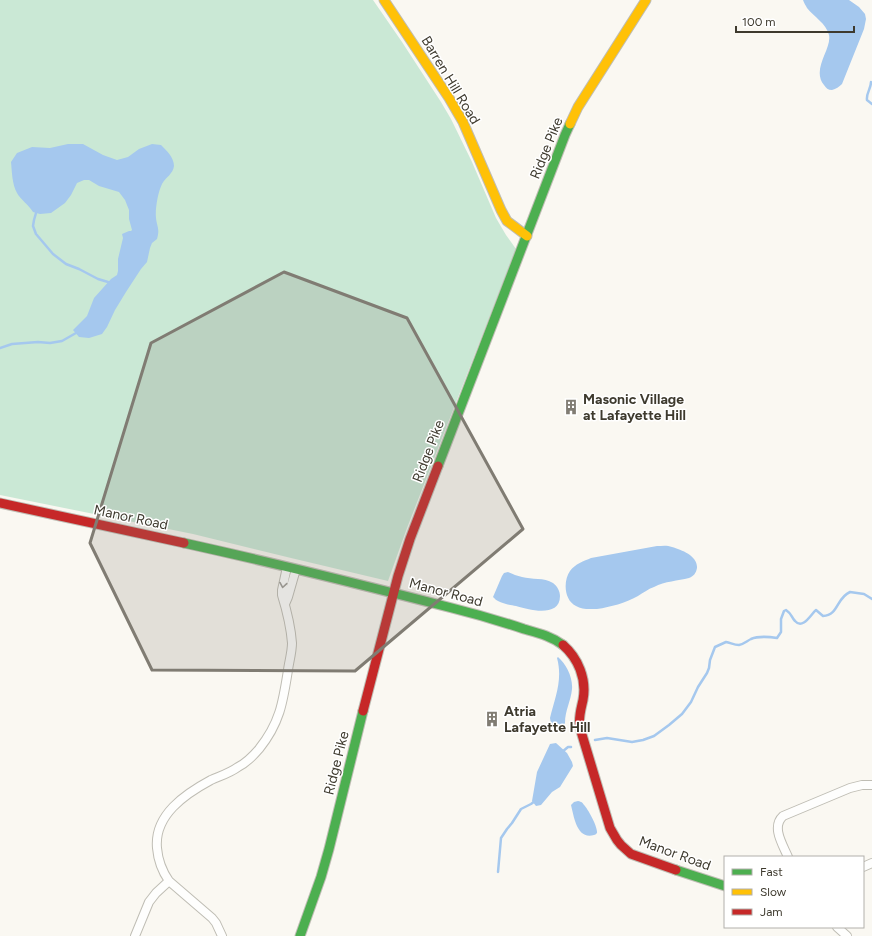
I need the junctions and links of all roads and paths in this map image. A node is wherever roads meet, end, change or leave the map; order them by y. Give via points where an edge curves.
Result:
1 (384, 0) edge
2 (646, 0) edge
3 (527, 236) junction
4 (0, 503) edge
5 (292, 568) junction
6 (394, 592) junction
7 (872, 785) edge
8 (788, 856) edge
9 (169, 881) junction
10 (724, 886) edge
11 (838, 928) edge
12 (135, 936) edge
13 (222, 936) edge
14 (300, 936) edge
15 (847, 936) edge

1 - 3 street, Barren Hill Road via 463,122 507,221
2 - 3 street, Ridge Pike via 578,106
3 - 6 street, Ridge Pike via 410,539
4 - 5 street, Manor Road
5 - 6 street, Manor Road
5 - 9 street via 282,590 292,648 276,722 263,744 246,762 194,790 164,818 157,837 157,852
6 - 10 street, Manor Road via 512,624 550,637 566,648 581,670 584,692 579,716 580,728 608,822 617,840 626,850 638,857
6 - 14 street, Ridge Pike via 329,849
7 - 8 street via 850,788 783,816 778,822 777,830
9 - 12 street via 148,902
9 - 13 street via 212,918
11 - 15 street

